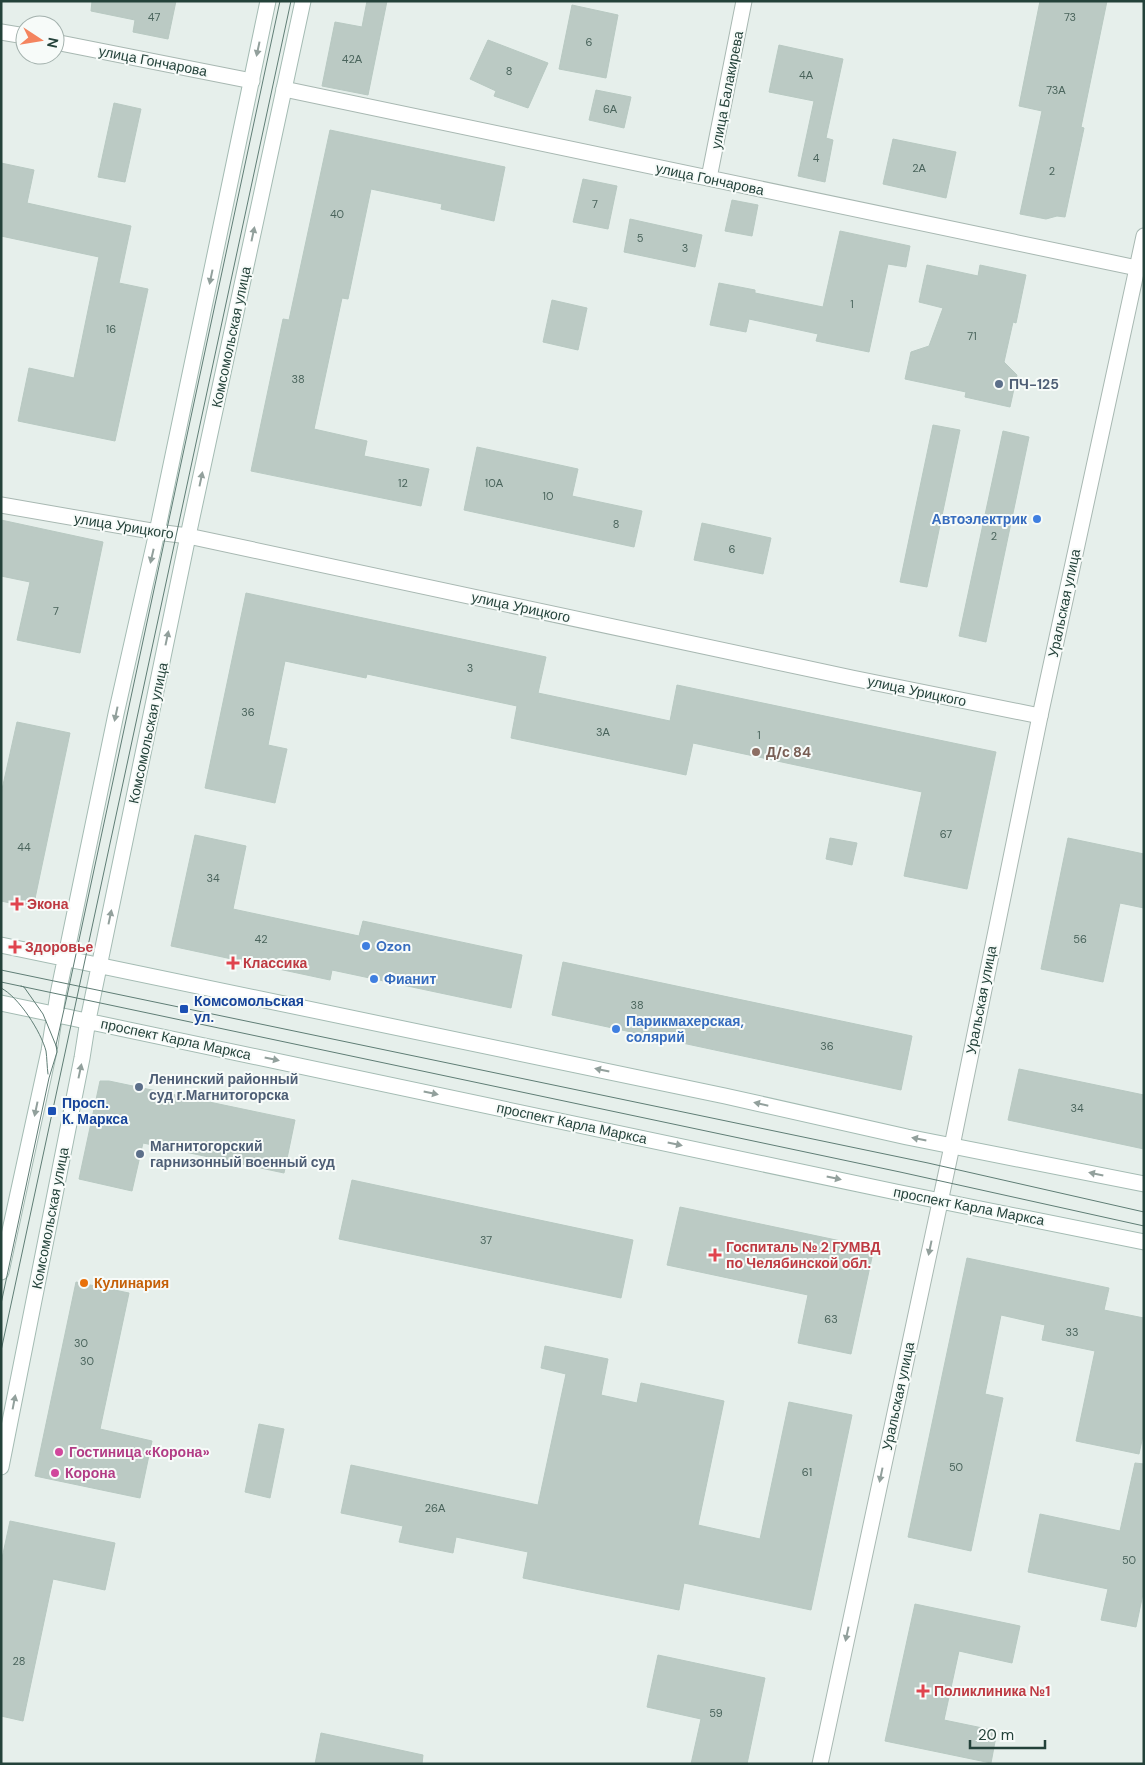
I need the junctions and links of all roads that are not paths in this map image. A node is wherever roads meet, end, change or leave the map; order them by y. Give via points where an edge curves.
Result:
1 (268, 1) edge
2 (303, 1) edge
3 (744, 1) edge
4 (1, 32) edge
5 (15, 34) edge
6 (65, 44) edge
7 (252, 80) junction
8 (284, 89) junction
9 (709, 178) junction
10 (1144, 236) edge
11 (1137, 268) junction
12 (1, 505) edge
13 (157, 532) junction
14 (188, 536) junction
15 (1040, 716) junction
16 (1, 945) edge
17 (65, 958) junction
18 (100, 965) junction
19 (1, 1003) edge
20 (54, 1014) junction
21 (88, 1020) junction
22 (952, 1146) junction
23 (1144, 1184) edge
24 (940, 1200) junction
25 (1144, 1242) edge
26 (1, 1272) edge
27 (1, 1467) edge
28 (820, 1764) edge

1 -> 7 main road
2 - 8 main road, Комсомольская улица
3 - 9 main road, улица Балакирева
4 - 5 main road
6 - 7 main road, улица Гончарова
7 -> 13 main road
8 - 9 main road, улица Гончарова
14 -> 8 main road, Комсомольская улица
9 - 11 main road, улица Гончарова
10 - 11 main road, Уральская улица
11 - 15 main road, Уральская улица
12 - 13 main road, улица Урицкого
13 - 14 main road, улица Урицкого
13 -> 17 main road
14 - 15 main road, улица Урицкого
18 -> 14 main road, Комсомольская улица
15 - 22 main road, Уральская улица
16 - 17 main road
17 - 18 main road
17 - 20 main road
18 - 21 main road, Комсомольская улица
22 -> 18 main road
19 - 20 main road, проспект Карла Маркса
20 - 21 main road, проспект Карла Маркса
20 -> 26 main road via 49,1051
21 -> 24 main road, проспект Карла Маркса
27 -> 21 main road, Комсомольская улица
23 -> 22 main road
22 - 24 main road, Уральская улица
24 - 25 main road, проспект Карла Маркса
24 -> 28 main road, Уральская улица

